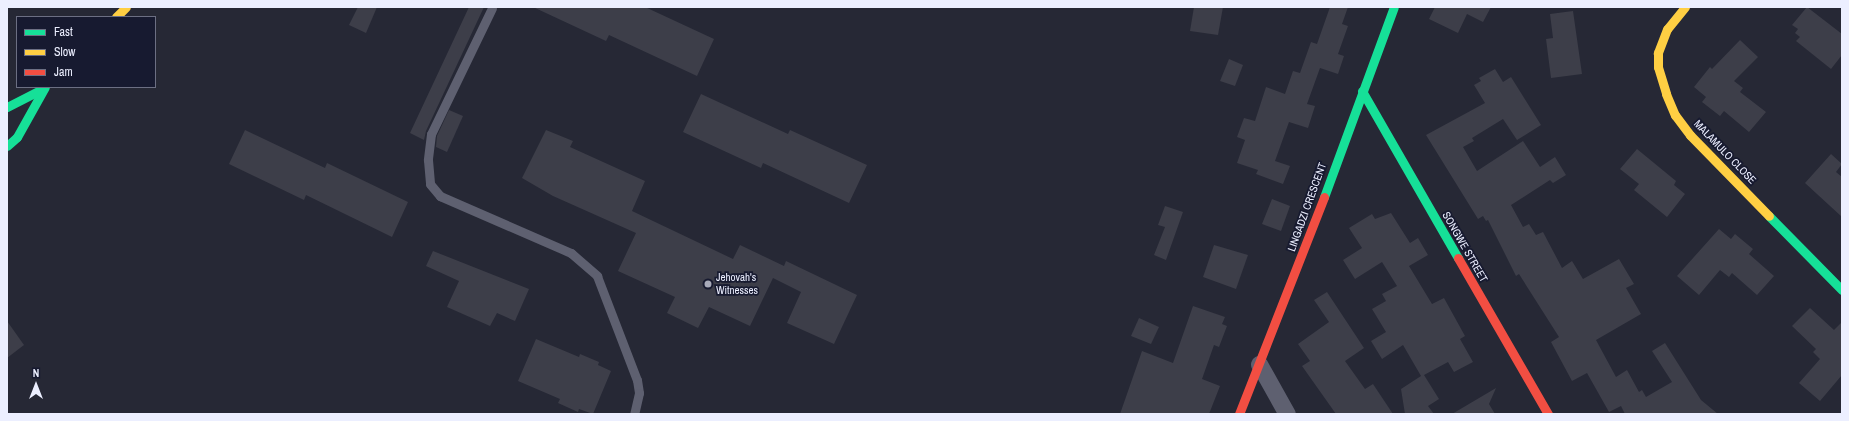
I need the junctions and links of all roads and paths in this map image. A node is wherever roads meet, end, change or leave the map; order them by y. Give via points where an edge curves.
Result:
1 (126, 7) edge
2 (1394, 7) edge
3 (1685, 7) edge
4 (492, 8) dead end
5 (117, 16) edge
6 (43, 88) edge
7 (1362, 91) junction
8 (7, 107) edge
9 (7, 146) edge
10 (1842, 290) edge
11 (1259, 364) junction
12 (634, 414) edge
13 (1239, 414) edge
14 (1287, 414) edge
15 (1548, 414) edge

1 - 5 main road
2 - 7 main road, LINGADZI CRESCENT
3 - 10 main road, MALAMULO CLOSE via 1667,29 1658,53 1658,67 1675,115 1690,135
4 - 12 lane via 431,134 428,160 430,184 440,196 571,253 597,276 637,380 639,393
6 - 8 main road
6 - 9 main road via 17,137
7 - 11 main road, LINGADZI CRESCENT via 1300,262
7 - 15 main road, SONGWE STREET
11 - 13 main road, LINGADZI CRESCENT
11 - 14 street

